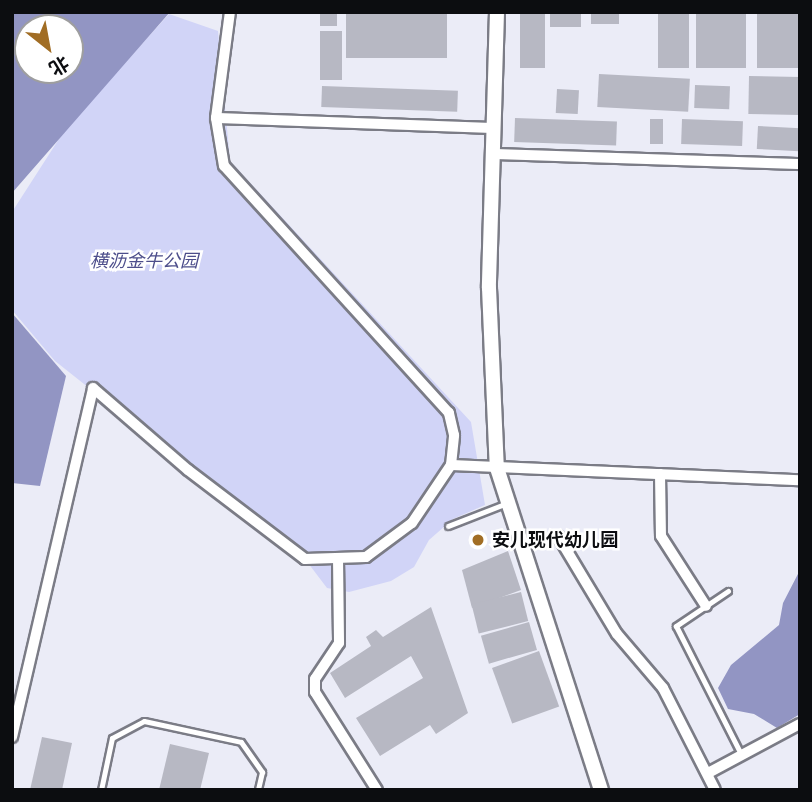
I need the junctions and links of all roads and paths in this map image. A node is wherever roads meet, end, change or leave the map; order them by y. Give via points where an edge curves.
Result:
1 (230, 12) edge
2 (497, 12) edge
3 (216, 118) junction
4 (494, 128) junction
5 (493, 154) junction
6 (800, 164) edge
7 (451, 465) junction
8 (497, 468) junction
9 (660, 474) junction
10 (800, 480) edge
11 (507, 503) junction
12 (448, 526) dead end
13 (558, 536) dead end
14 (338, 558) junction
15 (729, 591) dead end
16 (706, 606) junction
17 (800, 724) edge
18 (12, 737) edge
19 (741, 756) junction
20 (710, 772) junction
21 (100, 790) edge
22 (258, 790) edge
23 (377, 790) edge
24 (601, 790) edge
25 (715, 790) edge

1 - 3 street
2 - 4 street
3 - 4 street
3 - 7 street via 224,166 449,413 454,435
4 - 5 street
5 - 6 street
5 - 8 street via 489,288
7 - 8 street
7 - 14 street via 412,523 366,557
8 - 9 street
8 - 11 street
9 - 10 street
9 - 16 street via 661,536
11 - 12 lane
11 - 24 street
13 - 20 street via 617,634 663,688
14 - 18 street via 305,559 188,470 93,388
14 - 23 street via 339,643 315,679 315,692
15 - 16 lane
16 - 19 lane via 676,626
17 - 19 street
19 - 20 street
20 - 25 street
21 - 22 lane via 113,738 144,721 241,742 262,772

